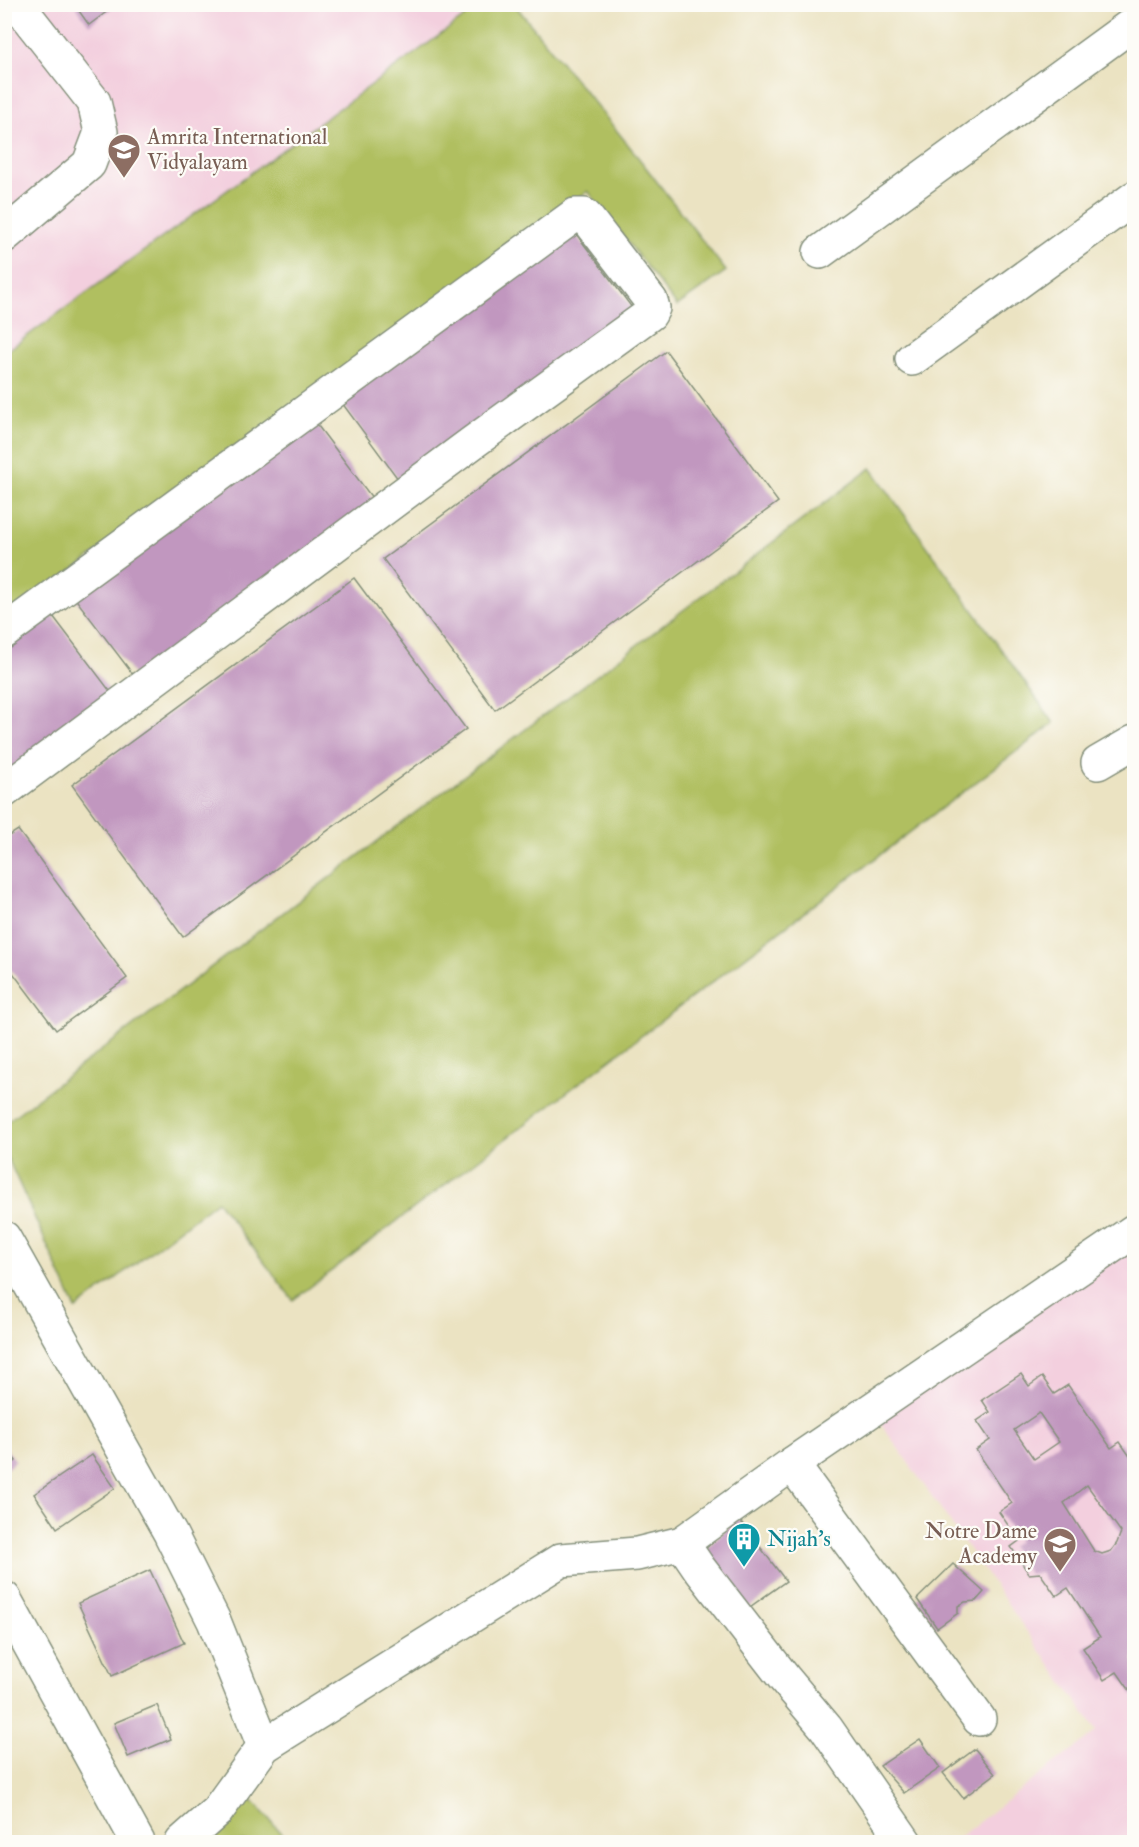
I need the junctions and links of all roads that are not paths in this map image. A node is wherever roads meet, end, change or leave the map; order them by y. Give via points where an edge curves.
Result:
1 (17, 4) edge
2 (1134, 23) edge
3 (1134, 198) edge
4 (4, 236) edge
5 (820, 252) dead end
6 (912, 359) dead end
7 (4, 632) edge
8 (1134, 742) edge
9 (1098, 763) dead end
10 (4, 791) edge
11 (1134, 1231) edge
12 (4, 1238) edge
13 (792, 1464) junction
14 (682, 1543) junction
15 (4, 1598) edge
16 (980, 1719) dead end
17 (264, 1746) junction
18 (138, 1842) edge
19 (182, 1842) edge
20 (905, 1842) edge

1 - 4 street via 94,102 100,132 89,164
2 - 5 street
3 - 6 street
7 - 10 street via 575,215 587,218 651,301 650,314
8 - 9 street
11 - 13 street
12 - 17 street via 170,1533 214,1621
13 - 14 street
13 - 16 street
14 - 17 street via 637,1554 561,1560
14 - 20 street via 826,1728
15 - 18 street
17 - 19 street via 217,1811

